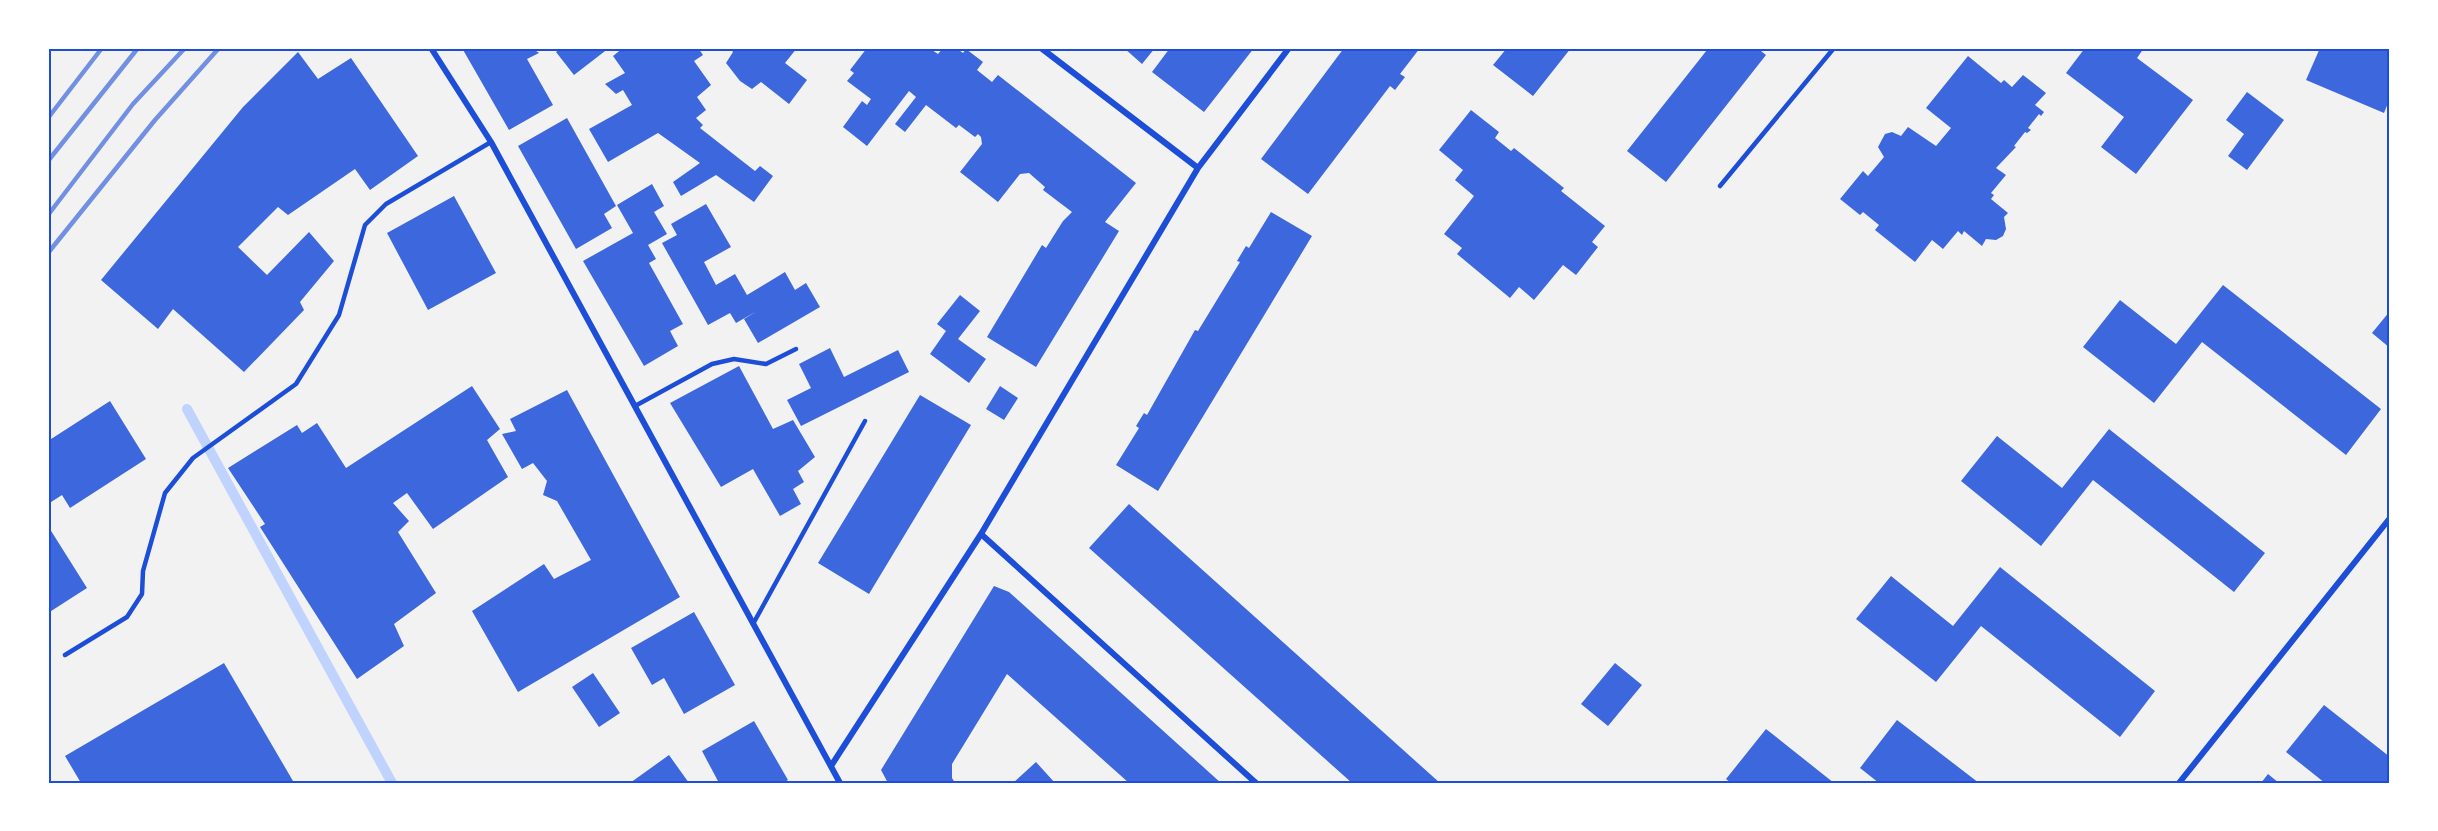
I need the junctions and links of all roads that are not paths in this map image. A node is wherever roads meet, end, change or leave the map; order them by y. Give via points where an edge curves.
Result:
1 (431, 48) edge
2 (1041, 48) edge
3 (1289, 48) edge
4 (1834, 48) edge
5 (491, 142) junction
6 (1198, 168) junction
7 (1720, 186) dead end
8 (796, 349) dead end
9 (635, 406) junction
10 (866, 422) dead end
11 (2390, 518) edge
12 (981, 534) junction
13 (753, 624) junction
14 (65, 655) dead end
15 (831, 766) junction
16 (840, 783) edge
17 (1256, 783) edge
18 (2179, 783) edge

1 - 5 street
2 - 6 street
3 - 6 street
4 - 7 lane
5 - 9 street
5 - 14 lane via 386,204 365,225 339,315 296,384 193,458 165,493 143,571 142,594 128,617
6 - 12 street
8 - 9 lane via 765,364 734,359 712,364
9 - 13 street
10 - 13 lane
11 - 18 street
12 - 15 street
12 - 17 street
13 - 15 street
15 - 16 street

